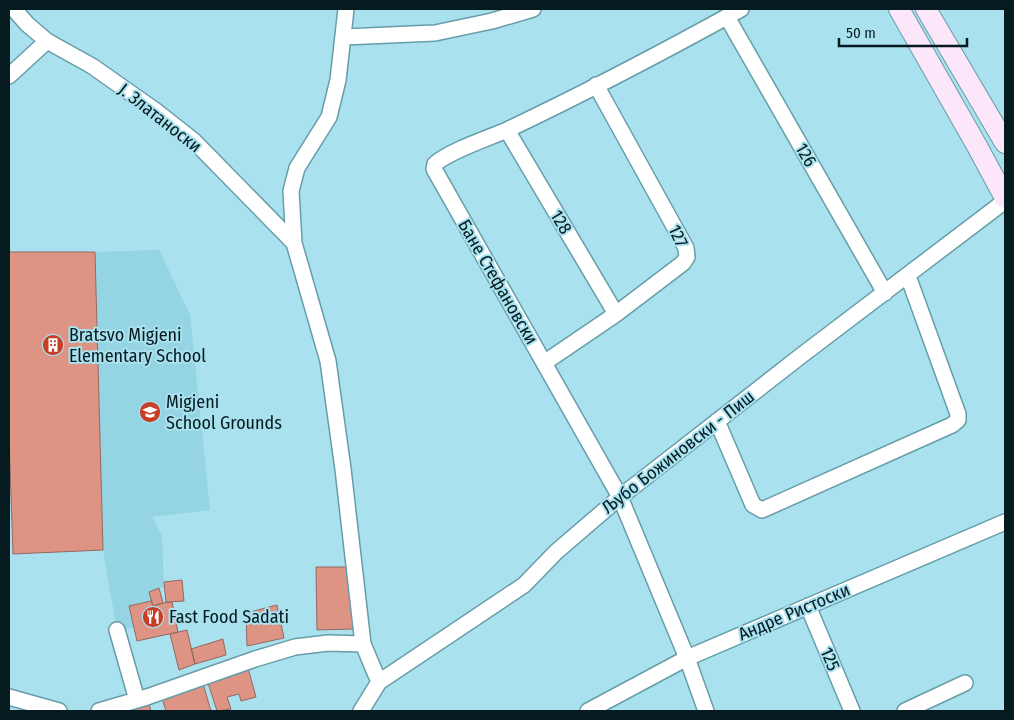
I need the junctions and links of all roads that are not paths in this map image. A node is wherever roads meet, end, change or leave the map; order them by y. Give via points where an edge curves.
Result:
1 (14, 9) edge
2 (346, 9) edge
3 (533, 9) edge
4 (741, 9) edge
5 (899, 9) edge
6 (926, 9) edge
7 (727, 17) junction
8 (344, 37) junction
9 (47, 41) junction
10 (9, 76) edge
11 (596, 85) junction
12 (507, 130) junction
13 (1005, 144) edge
14 (1005, 199) edge
15 (294, 243) junction
16 (908, 276) junction
17 (886, 293) junction
18 (616, 314) junction
19 (544, 363) junction
20 (718, 421) junction
21 (620, 497) junction
22 (1005, 522) edge
23 (808, 606) junction
24 (117, 630) dead end
25 (364, 644) junction
26 (687, 658) junction
27 (379, 682) junction
28 (965, 683) dead end
29 (9, 697) edge
30 (138, 700) junction
31 (59, 711) edge
32 (99, 711) edge
33 (361, 711) edge
34 (588, 711) edge
35 (706, 711) edge
36 (852, 711) edge
37 (906, 711) edge

1 - 9 street, Ј. Златаноски
2 - 8 street
3 - 8 street via 435,33
4 - 7 street, Бане Стефановски
5 - 14 main road
6 - 13 main road
7 - 11 street, Бане Стефановски
7 - 17 street, 126
8 - 15 street via 329,116 297,168 291,191
9 - 10 street
9 - 15 street, Ј. Златаноски via 92,66 194,141
11 - 12 street, Бане Стефановски
11 - 18 street, 127 via 686,248 687,257 683,264
12 - 18 street, 128
12 - 19 street, Бане Стефановски via 439,160 434,169
14 - 16 street, Љубо Божиновски - Пиш
15 - 25 street via 328,361
16 - 17 street, Љубо Божиновски - Пиш
16 - 20 street via 958,414 958,420 952,425 762,510 753,505
17 - 20 street, Љубо Божиновски - Пиш
18 - 19 street, 127
19 - 21 street, Бане Стефановски
20 - 21 street, Љубо Божиновски - Пиш
21 - 26 street, Бане Стефановски
21 - 27 street, Љубо Божиновски - Пиш via 556,552 524,585
22 - 23 street, Андре Ристоски
23 - 26 street, Андре Ристоски
23 - 36 street, 125
24 - 30 street
25 - 27 street
25 - 30 street via 328,643 295,647
26 - 34 street, Андре Ристоски
26 - 35 street, Бане Стефановски
27 - 33 street, Љубо Божиновски - Пиш
28 - 37 street
29 - 31 street
30 - 32 street

